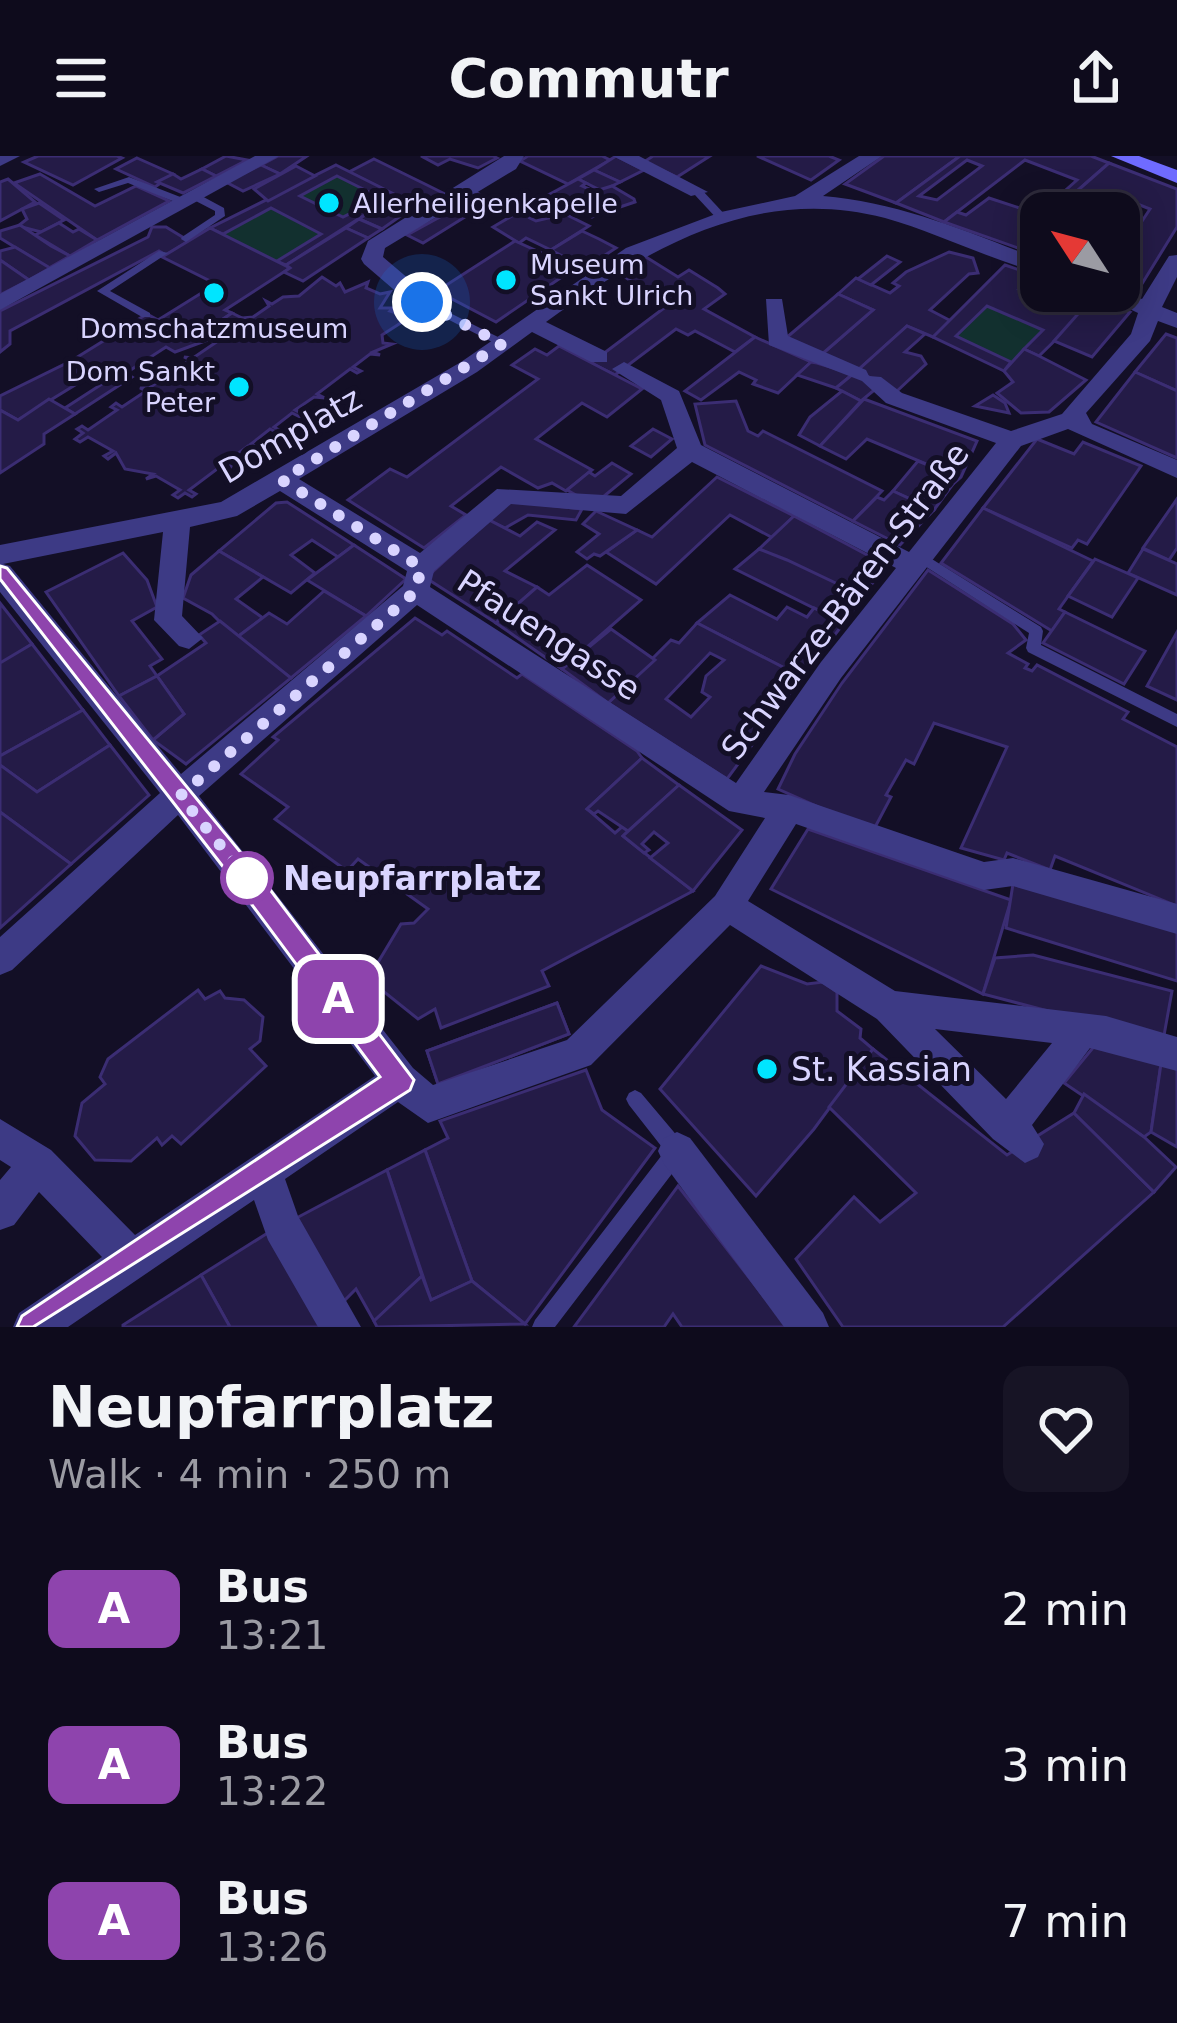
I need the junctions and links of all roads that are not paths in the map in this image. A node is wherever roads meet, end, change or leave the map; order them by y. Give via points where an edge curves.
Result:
1 (10, 156) edge
2 (269, 156) edge
3 (514, 156) edge
4 (622, 156) edge
5 (872, 156) edge
6 (1121, 156) edge
7 (1136, 156) edge
8 (0, 160) edge
9 (1177, 164) edge
10 (1177, 177) edge
11 (99, 189) dead end
12 (698, 192) joint
13 (189, 199) junction
14 (800, 202) junction
15 (724, 220) junction
16 (186, 239) dead end
17 (163, 253) dead end
18 (1020, 260) edge
19 (1177, 261) edge
20 (422, 302) joint
21 (0, 303) edge
22 (774, 304) dead end
23 (1140, 305) edge
24 (1150, 309) junction
25 (146, 315) dead end
26 (1177, 321) edge
27 (518, 332) junction
28 (599, 357) dead end
29 (624, 369) dead end
30 (1074, 421) junction
31 (1012, 440) junction
32 (690, 450) junction
33 (1177, 470) edge
34 (282, 480) junction
35 (177, 523) junction
36 (0, 555) edge
37 (915, 561) junction
38 (0, 573) edge
39 (418, 579) junction
40 (189, 638) dead end
41 (1177, 721) edge
42 (174, 788) junction
43 (740, 802) junction
44 (789, 808) junction
45 (727, 906) junction
46 (1177, 919) edge
47 (0, 959) edge
48 (889, 1007) junction
49 (1094, 1032) junction
50 (1177, 1054) edge
51 (400, 1080) junction
52 (635, 1099) dead end
53 (0, 1138) edge
54 (677, 1150) junction
55 (38, 1163) junction
56 (264, 1172) junction
57 (0, 1211) edge
58 (132, 1260) junction
59 (33, 1327) edge
60 (340, 1327) edge
61 (542, 1327) edge
62 (809, 1327) edge

1 - 8 street
2 - 13 street
3 - 20 street via 375,245 372,260
4 - 12 street
5 - 14 street
6 - 10 street
7 - 9 street
11 - 13 lane via 129,180
12 - 15 lane
13 - 16 lane via 220,216
13 - 21 street
14 - 15 street, Domplatz
14 - 18 street via 882,214
15 - 27 street, Domplatz via 613,264
17 - 25 lane via 102,291
19 - 24 street
20 - 27 lane
22 - 31 street via 777,340 894,398
23 - 24 street
24 - 26 street
24 - 30 street via 1142,336 1074,411
27 - 28 street
27 - 34 street, Domplatz
29 - 32 street via 671,397
30 - 31 street, Schwarze-Bären-Straße
30 - 33 street
31 - 37 street, Schwarze-Bären-Straße
32 - 37 street
32 - 39 street via 626,505 506,495
34 - 35 street, Domplatz via 228,510
34 - 39 street, Pfauengasse
35 - 36 street, Domplatz
35 - 40 street via 168,620
37 - 41 lane via 1036,631 1033,648
37 - 43 street, Schwarze-Bären-Straße
38 - 42 street
39 - 42 street via 207,769
39 - 43 street, Pfauengasse
42 - 47 street
42 - 51 street
43 - 44 street
44 - 45 street
44 - 46 street via 985,877 1012,872
45 - 48 street
45 - 51 street via 578,1053 428,1105
48 - 49 street
48 - 49 street via 1016,1135 1042,1087
49 - 50 street
51 - 56 street
52 - 54 lane
53 - 55 street
54 - 61 lane
54 - 62 street
55 - 57 street
55 - 58 street
56 - 58 street
56 - 60 street via 281,1226
58 - 59 street

